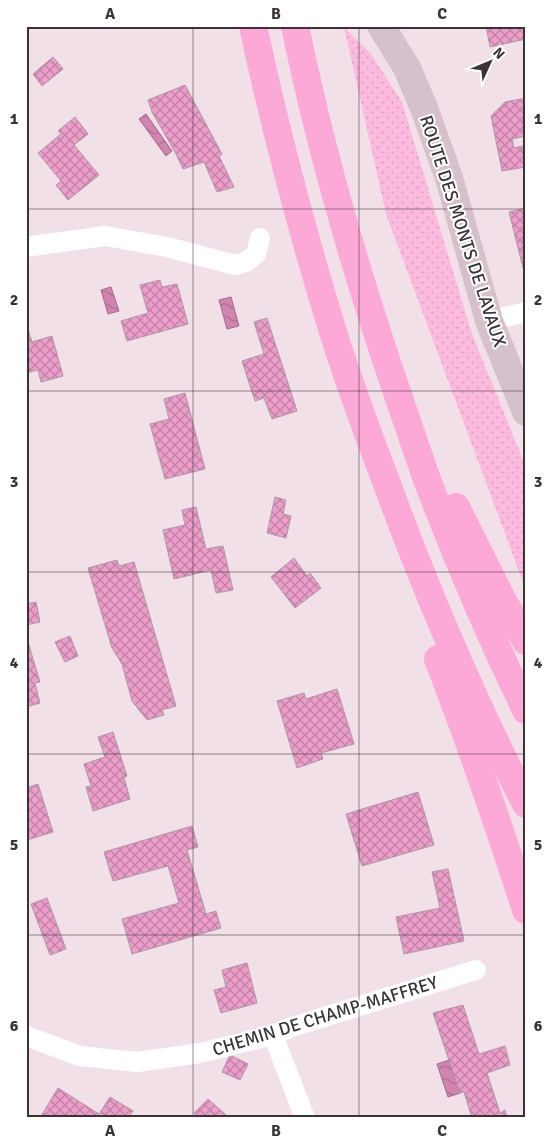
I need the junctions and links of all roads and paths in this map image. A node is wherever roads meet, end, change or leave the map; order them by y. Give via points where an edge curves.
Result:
1 (253, 26) edge
2 (296, 26) edge
3 (381, 26) edge
4 (260, 238) dead end
5 (26, 248) edge
6 (526, 312) edge
7 (489, 321) junction
8 (389, 369) junction
9 (526, 412) edge
10 (362, 417) junction
11 (526, 641) edge
12 (526, 710) edge
13 (526, 804) edge
14 (526, 910) edge
15 (476, 970) dead end
16 (273, 1035) junction
17 (26, 1036) edge
18 (306, 1118) edge

1 - 10 highway via 307,244
2 - 8 highway via 331,181
3 - 7 street, ROUTE DES MONTS DE LAVAUX via 407,68 424,108 449,178
4 - 5 street via 256,254 246,262 235,264 105,236
6 - 7 street
7 - 9 street, ROUTE DES MONTS DE LAVAUX
8 - 11 highway via 469,534
8 - 12 highway via 426,477 471,589
10 - 13 highway via 431,598
10 - 14 highway via 425,625 470,742
15 - 16 street, CHEMIN DE CHAMP-MAFFREY
16 - 17 street, CHEMIN DE CHAMP-MAFFREY via 200,1053 137,1062 80,1056
16 - 18 street

